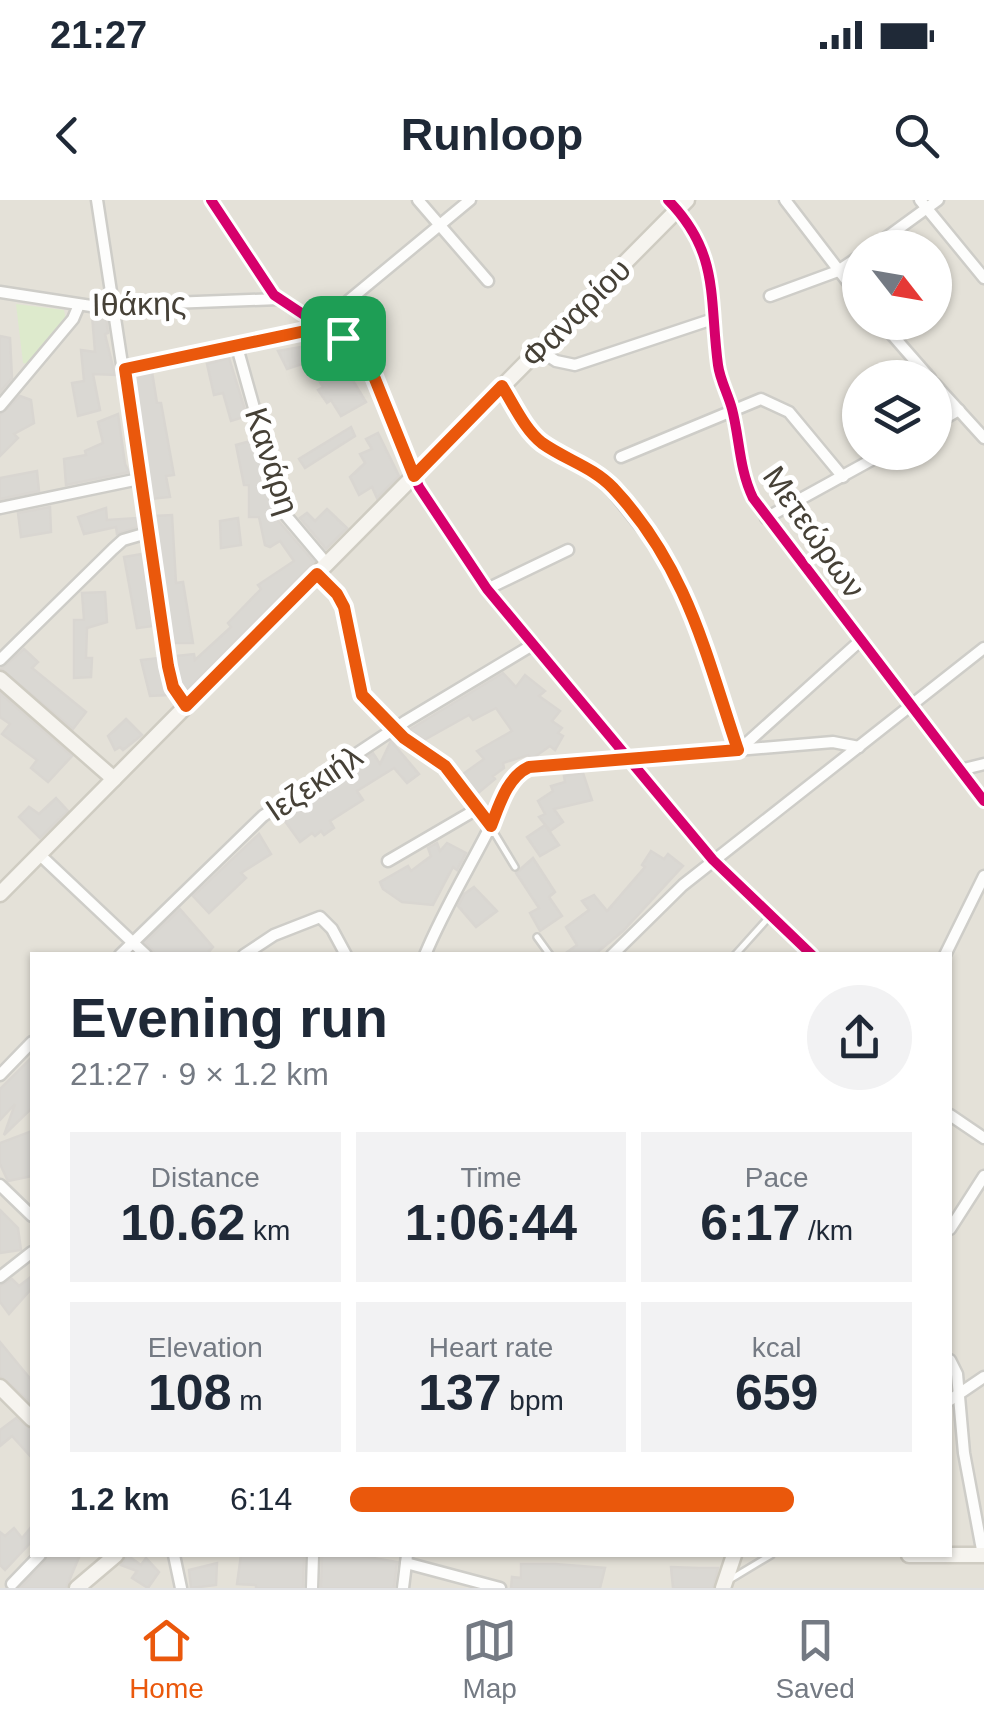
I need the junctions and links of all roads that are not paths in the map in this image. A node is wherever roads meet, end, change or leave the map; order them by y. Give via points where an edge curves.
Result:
1 (97, 200) edge
2 (418, 200) edge
3 (470, 200) edge
4 (785, 200) edge
5 (938, 200) edge
6 (217, 202) edge
7 (678, 203) edge
8 (923, 205) edge
9 (440, 225) junction
10 (893, 230) edge
11 (842, 268) edge
12 (838, 271) junction
13 (983, 275) edge
14 (842, 276) edge
15 (488, 281) dead end
16 (0, 292) edge
17 (770, 296) dead end
18 (278, 299) junction
19 (79, 305) junction
20 (113, 306) junction
21 (713, 319) junction
22 (320, 324) junction
23 (897, 340) edge
24 (237, 346) junction
25 (539, 350) junction
26 (914, 360) edge
27 (125, 369) junction
28 (502, 386) junction
29 (952, 402) edge
30 (0, 406) edge
31 (733, 410) junction
32 (960, 410) junction
33 (952, 414) edge
34 (984, 438) edge
35 (621, 457) dead end
36 (855, 470) edge
37 (414, 476) junction
38 (843, 477) junction
39 (139, 480) junction
40 (0, 508) edge
41 (766, 518) junction
42 (146, 533) junction
43 (568, 550) dead end
44 (322, 569) junction
45 (487, 590) junction
46 (860, 640) junction
47 (534, 644) junction
48 (984, 648) edge
49 (0, 660) edge
50 (0, 679) edge
51 (186, 706) junction
52 (912, 706) junction
53 (395, 730) junction
54 (859, 747) junction
55 (738, 750) junction
56 (631, 757) junction
57 (984, 764) edge
58 (960, 770) junction
59 (114, 778) junction
60 (984, 801) edge
61 (477, 809) junction
62 (491, 826) junction
63 (39, 854) junction
64 (713, 860) junction
65 (388, 861) dead end
66 (515, 867) dead end
67 (984, 876) edge
68 (0, 894) edge
69 (770, 916) junction
70 (537, 936) dead end
71 (132, 942) junction
72 (800, 944) junction
73 (123, 952) edge
74 (143, 952) edge
75 (248, 952) edge
76 (344, 952) edge
77 (426, 952) edge
78 (548, 952) edge
79 (615, 952) edge
80 (738, 952) edge
81 (796, 952) edge
82 (809, 952) edge
83 (946, 952) edge
84 (30, 1044) edge
85 (0, 1075) edge
86 (952, 1116) edge
87 (984, 1138) edge
88 (984, 1176) edge
89 (0, 1184) edge
90 (30, 1214) edge
91 (952, 1226) edge
92 (30, 1254) edge
93 (0, 1277) edge
94 (952, 1364) edge
95 (984, 1377) edge
96 (0, 1387) edge
97 (954, 1397) edge
98 (30, 1413) edge
99 (952, 1556) edge
100 (984, 1556) edge
101 (38, 1557) edge
102 (114, 1557) edge
103 (174, 1557) edge
104 (313, 1557) edge
105 (733, 1557) edge
106 (769, 1557) edge
107 (407, 1559) edge
108 (0, 1573) edge
109 (724, 1585) edge
110 (14, 1586) edge
111 (77, 1588) edge
112 (182, 1588) edge
113 (312, 1588) edge
114 (403, 1588) edge
115 (500, 1588) edge

1 - 20 street
2 - 9 street
3 - 9 street
4 - 12 street
5 - 8 street
6 - 18 street
7 - 21 street, Μετεώρων via 704,249
7 - 25 main road, Φαναρίου
8 - 10 street
8 - 13 street
9 - 15 street
9 - 22 street
11 - 12 street
12 - 14 street
12 - 17 street
16 - 19 street, Ιθάκης
18 - 20 street, Ιθάκης
18 - 22 street
19 - 20 street, Ιθάκης
19 - 30 street
20 - 27 street
21 - 25 street via 575,364
21 - 31 street, Μετεώρων via 718,371
22 - 24 street
22 - 37 street via 369,364
23 - 26 street
24 - 27 street
24 - 44 street, Κανάρη via 283,512
25 - 28 main road, Φαναρίου
27 - 39 street
28 - 37 main road, Φαναρίου
28 - 55 street via 538,440 601,476 668,560 684,588
29 - 32 street
31 - 35 street
31 - 38 street via 757,398 780,406
31 - 41 street, Μετεώρων via 741,471
32 - 33 street
32 - 34 street
36 - 38 street
37 - 44 main road, Φαναρίου
37 - 45 street
38 - 41 street
39 - 40 street
39 - 42 street
41 - 46 street, Μετεώρων
42 - 49 street via 112,548
42 - 51 street via 168,666
43 - 45 street
44 - 51 main road, Φαναρίου
44 - 53 street, Κανάρη via 344,607 359,691
45 - 47 street
46 - 52 street, Μετεώρων
46 - 55 street
47 - 53 street, Ιεζεκιήλ
47 - 56 street
48 - 52 street
50 - 59 main road
51 - 59 main road, Φαναρίου
52 - 54 street
52 - 58 street, Μετεώρων
53 - 61 street, Κανάρη via 445,766
53 - 71 street, Ιεζεκιήλ via 263,816
54 - 55 street via 833,742
54 - 64 street
55 - 56 street
56 - 62 street via 524,768
56 - 64 street
57 - 58 street
58 - 60 street, Μετεώρων
59 - 63 main road, Φαναρίου
61 - 62 street, Κανάρη
61 - 65 street
62 - 66 lane, Κανάρη
62 - 77 street
63 - 68 main road, Φαναρίου
63 - 71 street
64 - 69 street
64 - 79 street
67 - 83 street
69 - 72 street
69 - 80 lane
70 - 78 lane
71 - 73 street, Ιεζεκιήλ
71 - 74 street
72 - 81 street
72 - 82 street
75 - 76 street via 323,918
84 - 85 street
86 - 87 street
88 - 91 street
89 - 90 street
92 - 93 street
94 - 97 street
95 - 97 street
96 - 98 main road
97 - 100 street
99 - 100 main road
101 - 110 street
102 - 111 main road
103 - 112 street
104 - 113 street
105 - 109 main road
106 - 109 lane
107 - 114 street
107 - 115 street
108 - 110 street

